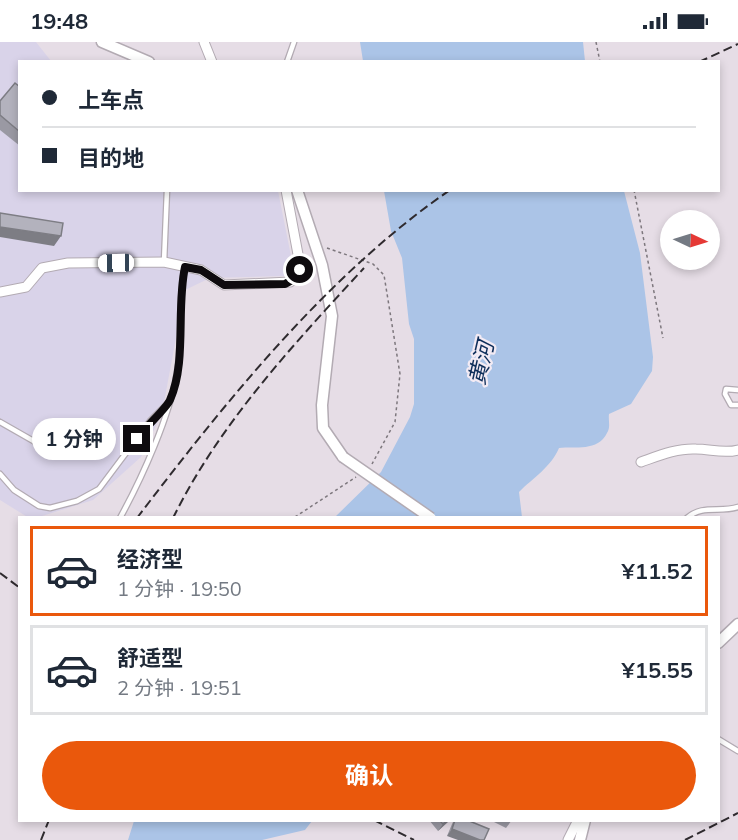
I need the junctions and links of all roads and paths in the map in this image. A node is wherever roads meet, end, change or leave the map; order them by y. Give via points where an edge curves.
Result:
1 (102, 42) edge
2 (204, 42) edge
3 (294, 42) edge
4 (596, 42) edge
5 (144, 60) edge
6 (211, 60) edge
7 (288, 60) edge
8 (600, 60) edge
9 (167, 192) edge
10 (286, 192) edge
11 (298, 192) edge
12 (633, 192) edge
13 (315, 243) junction
14 (164, 262) junction
15 (185, 267) junction
16 (0, 292) edge
17 (663, 338) dead end
18 (738, 390) edge
19 (169, 402) junction
20 (738, 405) edge
21 (0, 422) edge
22 (738, 450) edge
23 (58, 455) dead end
24 (641, 462) dead end
25 (369, 467) dead end
26 (362, 473) dead end
27 (0, 474) edge
28 (738, 507) edge
29 (121, 516) edge
30 (297, 516) edge
31 (428, 516) edge
32 (690, 516) edge
33 (738, 624) edge
34 (720, 641) edge
35 (720, 740) edge
36 (738, 751) edge
37 (577, 822) edge
38 (584, 822) edge
39 (568, 840) edge
40 (580, 840) edge

1 - 5 street
2 - 6 street
3 - 7 lane
4 - 8 path
9 - 14 lane
10 - 15 street via 300,265 294,279 285,284 224,285 201,270
11 - 13 street
12 - 17 path
13 - 25 path via 373,264 384,275 400,374 395,422 376,461
13 - 31 street, bridge via 332,316 323,428 343,457
14 - 15 street
14 - 16 street via 68,263 42,268 26,287
15 - 19 lane via 180,291 177,372
18 - 20 lane via 726,389 725,394 730,405
19 - 27 lane via 99,489 77,501 50,508 39,506 14,490
19 - 29 lane
21 - 23 lane
22 - 24 street via 694,448
26 - 30 path
28 - 32 lane via 726,511 702,508
33 - 34 street
35 - 36 lane
37 - 39 street
38 - 40 street

